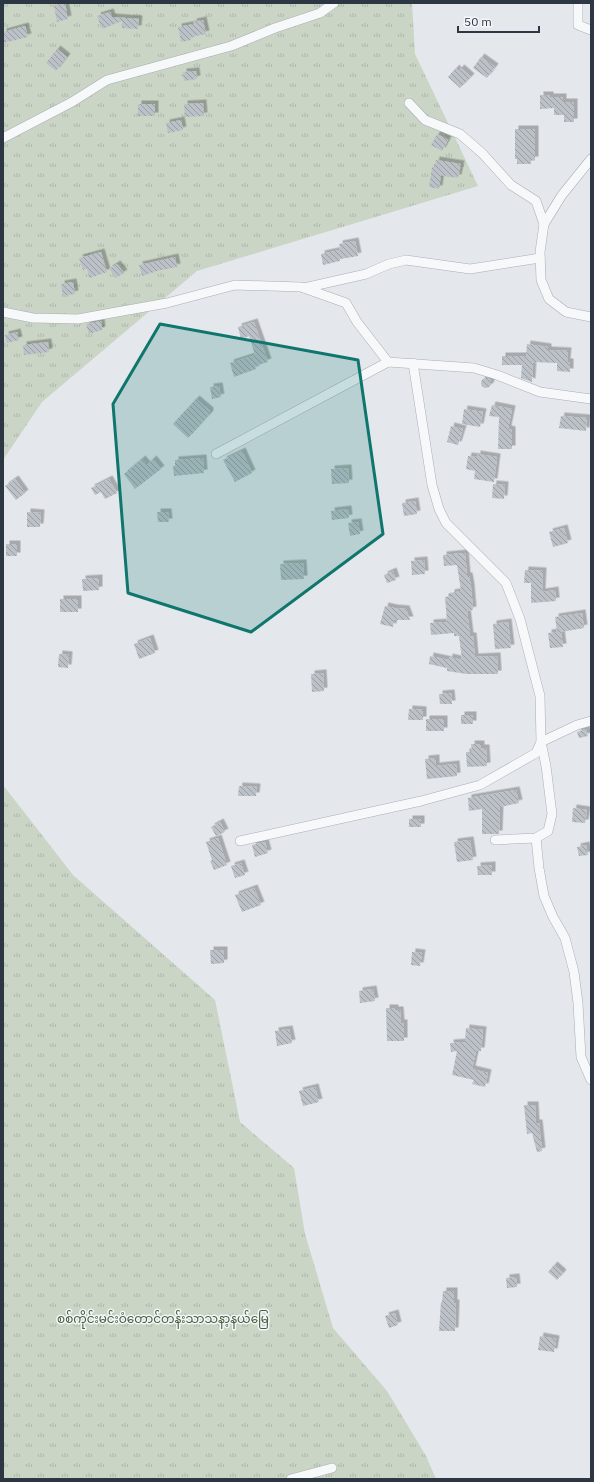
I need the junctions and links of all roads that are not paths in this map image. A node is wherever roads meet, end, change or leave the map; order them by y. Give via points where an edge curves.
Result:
1 (334, 3) edge
2 (578, 3) edge
3 (591, 30) edge
4 (409, 103) dead end
5 (3, 138) edge
6 (591, 159) edge
7 (544, 224) junction
8 (540, 258) junction
9 (304, 288) junction
10 (3, 312) edge
11 (591, 317) edge
12 (388, 362) junction
13 (413, 364) junction
14 (591, 399) edge
15 (216, 454) dead end
16 (591, 721) edge
17 (541, 742) junction
18 (536, 838) junction
19 (495, 840) dead end
20 (240, 841) dead end
21 (591, 1080) edge
22 (332, 1468) dead end
23 (291, 1479) edge

1 - 5 street via 320,13 231,46 107,80 72,102
2 - 3 street via 578,25
4 - 7 street via 425,120 460,134 482,153 511,185 536,202
6 - 7 street via 562,195
7 - 8 street
8 - 9 street via 470,269 406,260 366,274
8 - 11 street via 541,280 550,298 566,312
9 - 10 street via 235,285 167,303 78,319 33,318
9 - 12 street via 346,303 357,322
12 - 13 street
12 - 15 street
13 - 14 street via 474,368 540,392
13 - 17 street via 432,485 439,509 446,523 506,583 520,619 540,696
16 - 17 street
17 - 18 street via 552,814 548,831
17 - 20 street via 536,753 480,785 421,801
18 - 19 street
18 - 21 street via 544,896 565,938 574,972 581,1057
22 - 23 street

